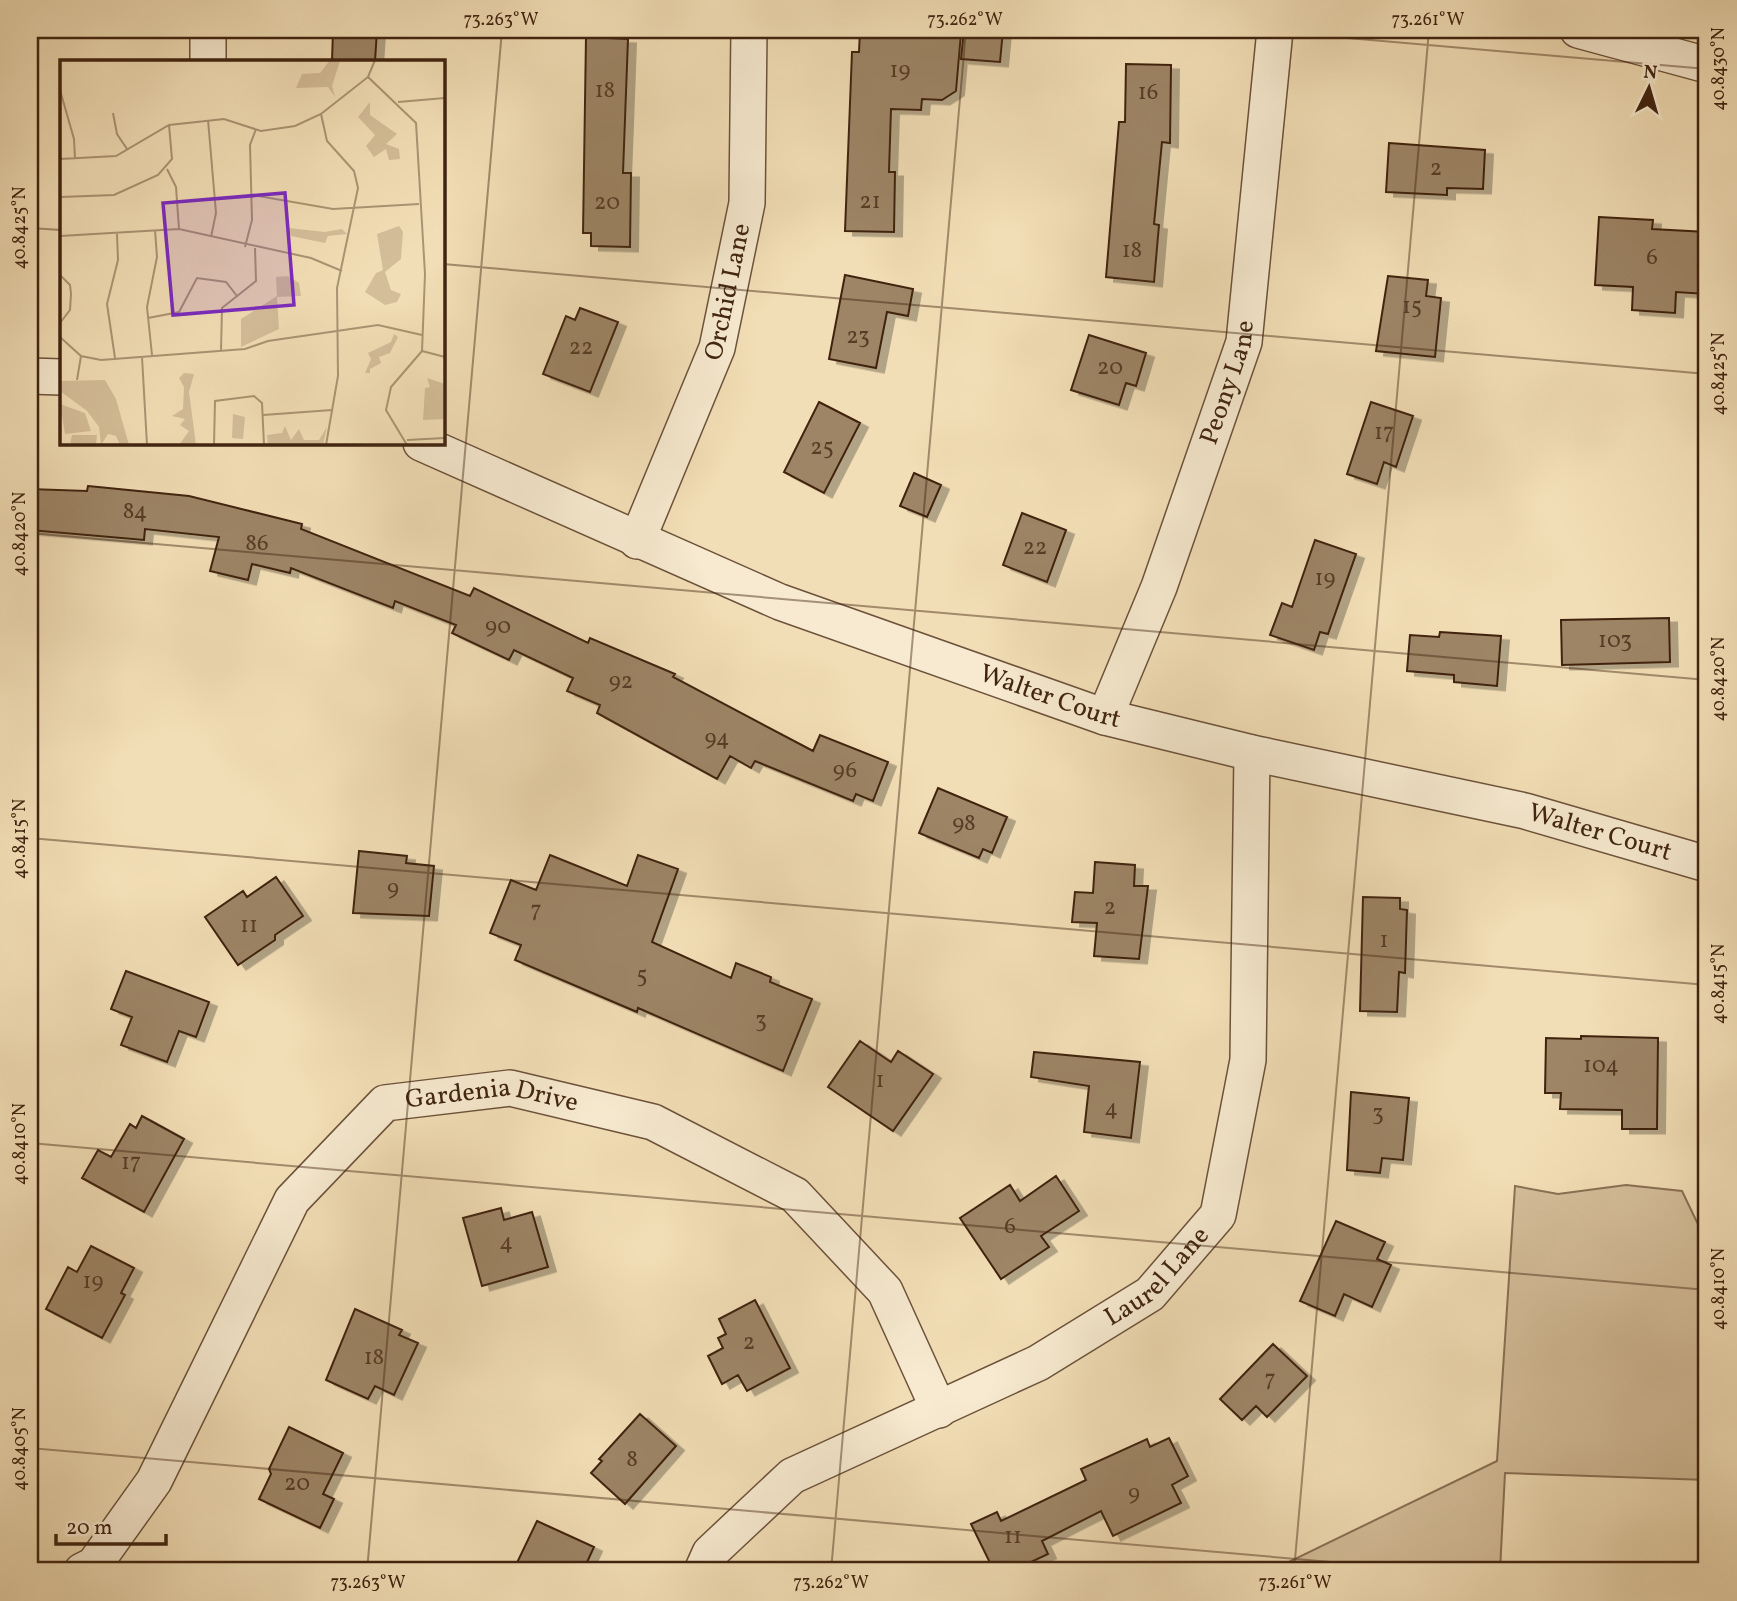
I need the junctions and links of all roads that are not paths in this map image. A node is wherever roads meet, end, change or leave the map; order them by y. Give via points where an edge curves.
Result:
1 (208, 30) edge
2 (749, 30) edge
3 (1275, 30) edge
4 (1578, 30) edge
5 (208, 60) edge
6 (1707, 65) edge
7 (30, 376) edge
8 (60, 377) edge
9 (423, 444) edge
10 (637, 541) junction
11 (1105, 717) junction
12 (1252, 753) junction
13 (1707, 864) edge
14 (939, 1410) junction
15 (82, 1571) edge
16 (702, 1571) edge

1 - 5 street
2 - 10 street, Orchid Lane via 747,203 717,348
3 - 11 street, Peony Lane via 1244,342 1159,587
4 - 6 street
7 - 8 street
9 - 10 street, Walter Court
10 - 11 street, Walter Court via 780,602
11 - 12 street, Walter Court
12 - 13 street, Walter Court via 1525,811
12 - 14 street, Laurel Lane via 1248,1060 1218,1215 1150,1294 1038,1363
14 - 15 street, Gardenia Drive via 885,1291 794,1195 653,1122 510,1088 386,1103 292,1200 154,1481 94,1564
14 - 16 street, Laurel Lane via 792,1476 710,1553

